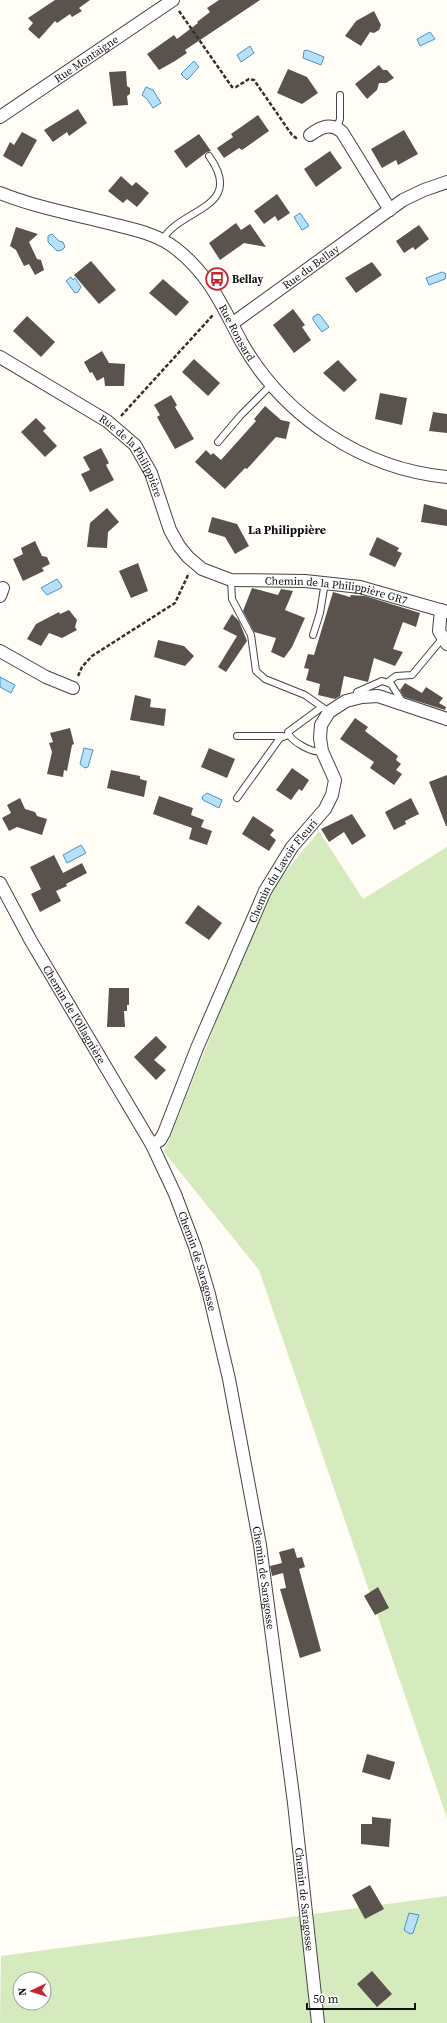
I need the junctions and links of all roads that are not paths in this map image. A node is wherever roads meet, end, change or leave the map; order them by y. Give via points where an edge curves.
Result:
1 (173, 0) edge
2 (340, 95) dead end
3 (0, 116) edge
4 (337, 128) junction
5 (310, 135) road end
6 (209, 156) dead end
7 (447, 182) edge
8 (0, 193) edge
9 (390, 210) junction
10 (163, 240) junction
11 (233, 323) junction
12 (0, 357) edge
13 (272, 384) junction
14 (218, 442) dead end
15 (447, 477) edge
16 (231, 580) junction
17 (325, 582) junction
18 (444, 611) edge
19 (313, 635) dead end
20 (444, 641) edge
21 (0, 651) edge
22 (388, 682) junction
23 (73, 688) road end
24 (356, 699) junction
25 (399, 702) junction
26 (326, 710) junction
27 (447, 719) edge
28 (285, 735) junction
29 (237, 736) dead end
30 (322, 751) junction
31 (237, 798) dead end
32 (0, 883) edge
33 (152, 1145) junction
34 (318, 2023) edge

1 - 3 street, Rue Montaigne
2 - 4 lane via 340,119
4 - 5 street via 325,126
4 - 9 street via 342,132
6 - 10 lane via 219,171 220,187 217,195 206,207 168,232
7 - 9 street, Rue du Bellay via 413,194
8 - 10 street, Rue Ronsard via 40,206 144,232
9 - 11 street, Rue du Bellay
10 - 11 street, Rue Ronsard via 191,262 205,277
11 - 13 street, Rue Ronsard via 255,362
12 - 16 street, Rue de la Philippière via 114,427 136,445 151,473 170,530 179,546 196,565 215,576
13 - 14 lane
13 - 15 street, Rue Ronsard via 294,408 339,442 393,467
16 - 17 street, Chemin de la Philippière GR7
16 - 26 lane via 232,599 251,635 256,671 265,679 297,691
17 - 18 street, Chemin de la Philippière GR7 via 360,587
17 - 19 lane
18 - 20 street via 438,625
20 - 22 lane via 412,675 396,676
21 - 23 street via 46,677
22 - 24 lane via 377,682 357,692
22 - 25 lane via 400,698
24 - 25 street via 378,696
24 - 26 street
25 - 27 street
26 - 28 lane via 290,729
26 - 30 street, Chemin du Lavoir Fleuri via 321,725
28 - 29 lane
28 - 30 lane via 311,751
28 - 31 lane
30 - 33 street, Chemin du Lavoir Fleuri via 335,780 332,795 325,809 292,847 265,891 197,1048 164,1133 160,1140
32 - 33 street, Chemin de l'Ollagnière via 31,941
33 - 34 street, Chemin de Saragosse via 175,1194 210,1294 249,1479 294,1803

